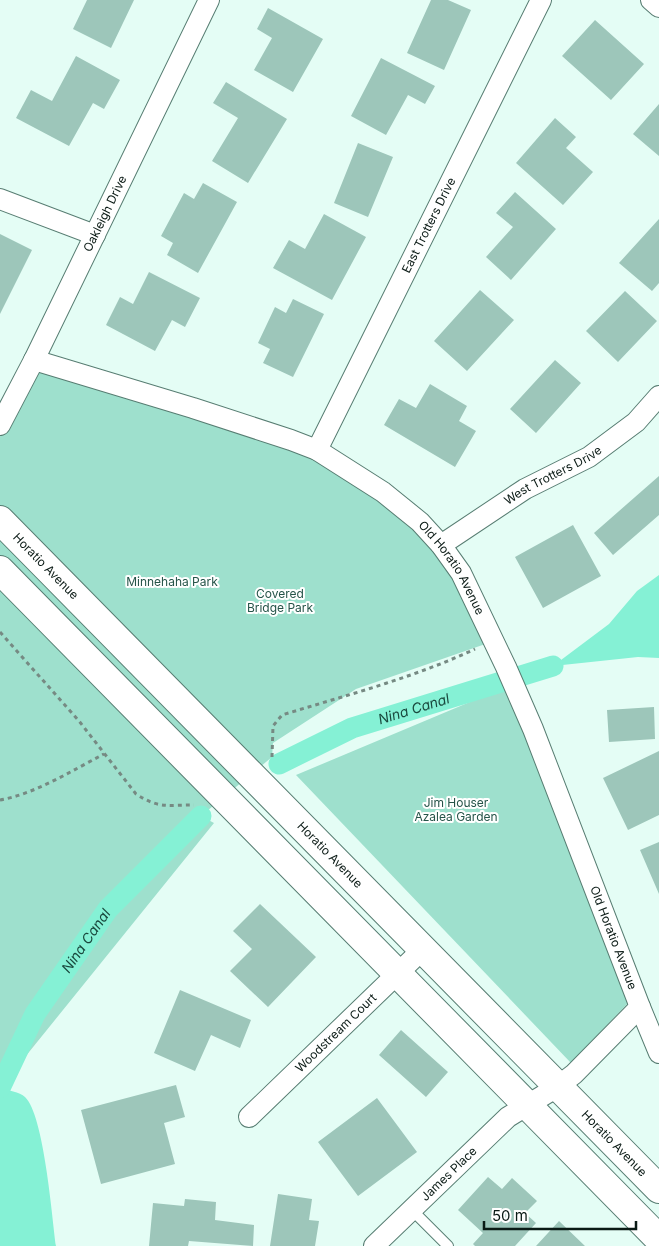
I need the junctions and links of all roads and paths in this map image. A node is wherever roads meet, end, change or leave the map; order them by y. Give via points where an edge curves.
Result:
1 (209, 0) edge
2 (541, 0) edge
3 (651, 0) edge
4 (659, 7) edge
5 (0, 200) edge
6 (95, 235) junction
7 (34, 360) junction
8 (659, 396) edge
9 (0, 425) edge
10 (317, 450) junction
11 (0, 520) edge
12 (441, 545) junction
13 (0, 570) edge
14 (0, 632) edge
15 (494, 641) junction
16 (104, 754) junction
17 (272, 756) dead end
18 (0, 800) edge
19 (194, 805) dead end
20 (422, 949) junction
21 (397, 974) junction
22 (640, 1007) junction
23 (659, 1052) edge
24 (557, 1087) junction
25 (526, 1106) junction
26 (249, 1116) dead end
27 (659, 1189) edge
28 (412, 1210) junction
29 (659, 1239) edge
30 (374, 1246) edge
31 (448, 1246) edge

1 - 6 street, Oakleigh Drive
2 - 10 street, East Trotters Drive
3 - 4 street
5 - 6 street
6 - 7 street, Oakleigh Drive
7 - 9 street, Oakleigh Drive
7 - 10 street, Old Horatio Avenue
8 - 12 street, West Trotters Drive via 636,422 589,457 525,489
10 - 12 street, Old Horatio Avenue via 383,492 420,522
11 - 20 main road, Horatio Avenue
12 - 15 street, Old Horatio Avenue via 461,573
13 - 21 main road
14 - 16 path
15 - 17 path via 449,662 282,715 273,726
15 - 22 street, Old Horatio Avenue via 533,729
16 - 18 path via 41,786
16 - 19 path via 136,794 148,802 158,806
20 - 21 street, Woodstream Court
20 - 24 main road, Horatio Avenue
21 - 25 main road
21 - 26 street, Woodstream Court
22 - 23 street, Old Horatio Avenue
22 - 24 street
24 - 25 street
24 - 27 main road, Horatio Avenue
25 - 28 street, James Place via 508,1117
25 - 29 main road
28 - 30 street, James Place
28 - 31 lane

